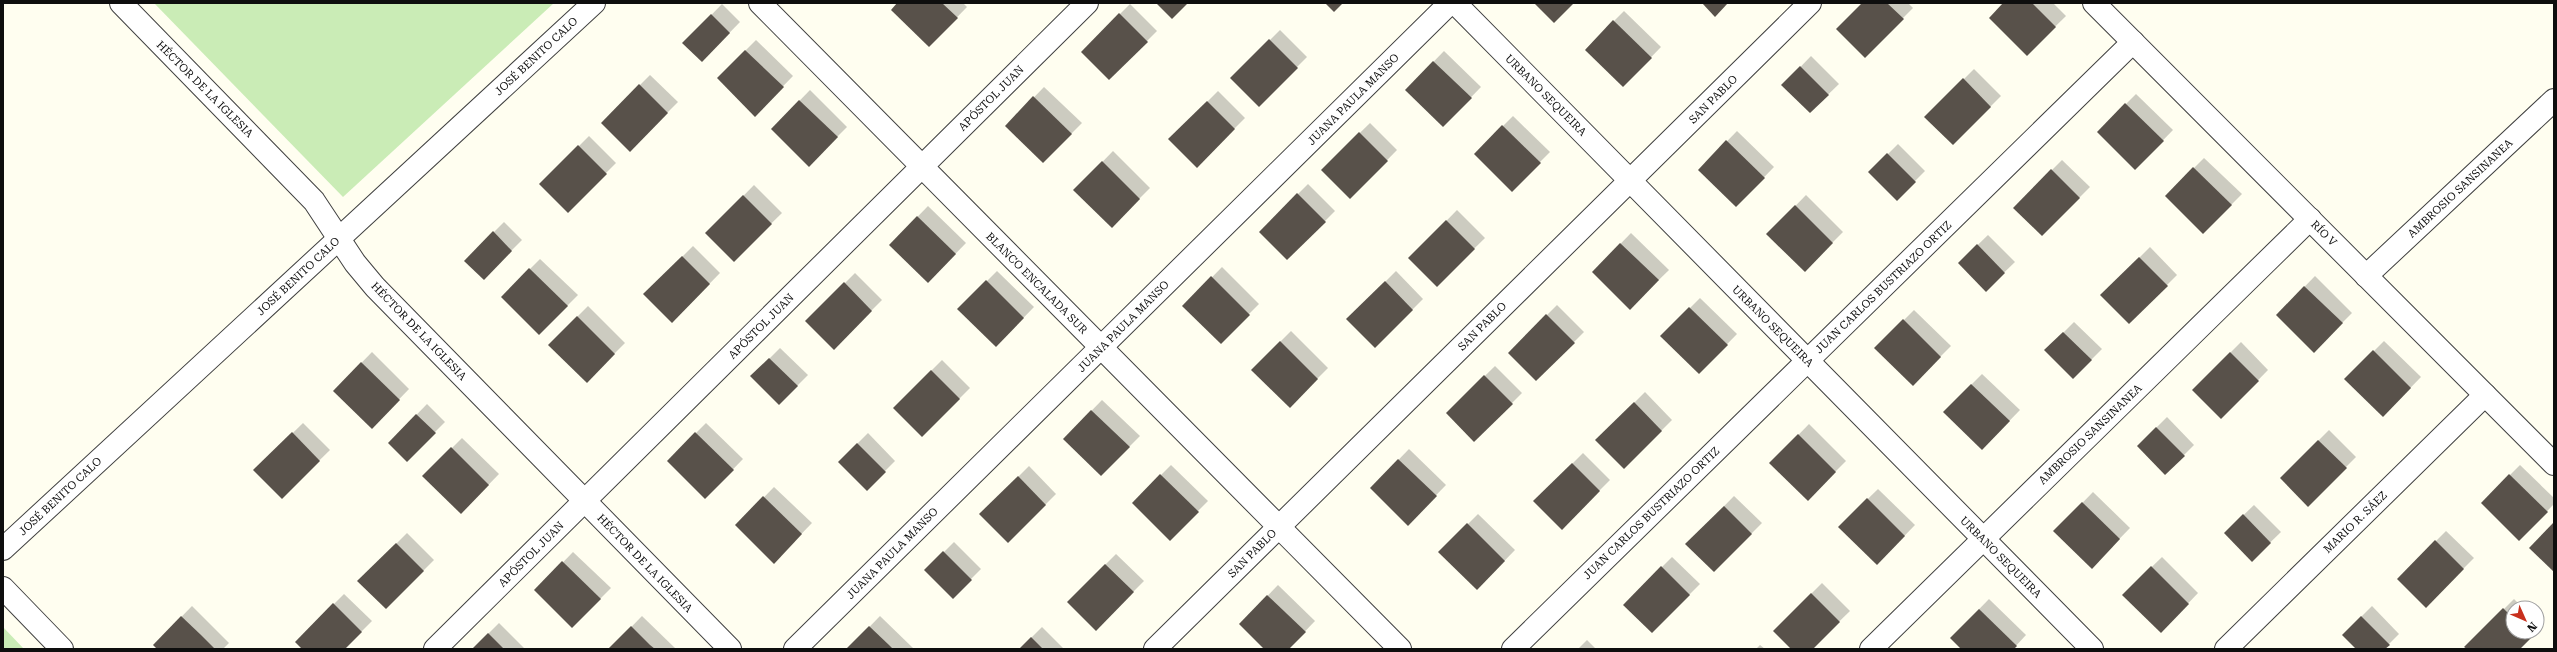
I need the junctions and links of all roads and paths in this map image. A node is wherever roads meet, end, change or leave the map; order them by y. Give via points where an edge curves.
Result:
1 (120, 3) edge
2 (594, 3) edge
3 (760, 3) edge
4 (1087, 3) edge
5 (1450, 3) edge
6 (1455, 3) edge
7 (1810, 3) edge
8 (2094, 3) edge
9 (2133, 42) junction
10 (2554, 100) edge
11 (922, 166) junction
12 (1630, 180) junction
13 (2310, 219) junction
14 (339, 238) junction
15 (2366, 276) junction
16 (1101, 348) junction
17 (1807, 360) junction
18 (2485, 395) junction
19 (2554, 464) edge
20 (584, 501) junction
21 (1279, 527) junction
22 (1983, 539) junction
23 (3, 549) edge
24 (3, 588) edge
25 (62, 649) edge
26 (435, 649) edge
27 (730, 649) edge
28 (795, 649) edge
29 (1155, 649) edge
30 (1400, 649) edge
31 (1513, 649) edge
32 (1871, 649) edge
33 (2092, 649) edge
34 (2226, 649) edge

1 - 14 street, HÉCTOR DE LA IGLESIA via 304,189 324,213
2 - 14 street, JOSÉ BENITO CALO
3 - 11 street, BLANCO ENCALADA SUR
4 - 11 street, APÓSTOL JUAN
5 - 16 street, JUANA PAULA MANSO
6 - 12 street, URBANO SEQUEIRA
7 - 12 street, SAN PABLO
8 - 9 street, RÍO V
9 - 13 street, RÍO V
9 - 17 street, JUAN CARLOS BUSTRIAZO ORTIZ
10 - 15 street, AMBROSIO SANSINANEA
11 - 16 street, BLANCO ENCALADA SUR
11 - 20 street, APÓSTOL JUAN
12 - 17 street, URBANO SEQUEIRA
12 - 21 street, SAN PABLO
13 - 15 street, RÍO V
13 - 22 street, AMBROSIO SANSINANEA
14 - 20 street, HÉCTOR DE LA IGLESIA via 355,263 375,286
14 - 23 street, JOSÉ BENITO CALO
15 - 18 street, RÍO V
16 - 21 street, BLANCO ENCALADA SUR
16 - 28 street, JUANA PAULA MANSO
17 - 22 street, URBANO SEQUEIRA
17 - 31 street, JUAN CARLOS BUSTRIAZO ORTIZ
18 - 19 street, RÍO V
18 - 34 street, MARIO R. SÁEZ
20 - 26 street, APÓSTOL JUAN
20 - 27 street, HÉCTOR DE LA IGLESIA
21 - 29 street, SAN PABLO
21 - 30 street, BLANCO ENCALADA SUR
22 - 32 street, AMBROSIO SANSINANEA
22 - 33 street, URBANO SEQUEIRA
24 - 25 street

